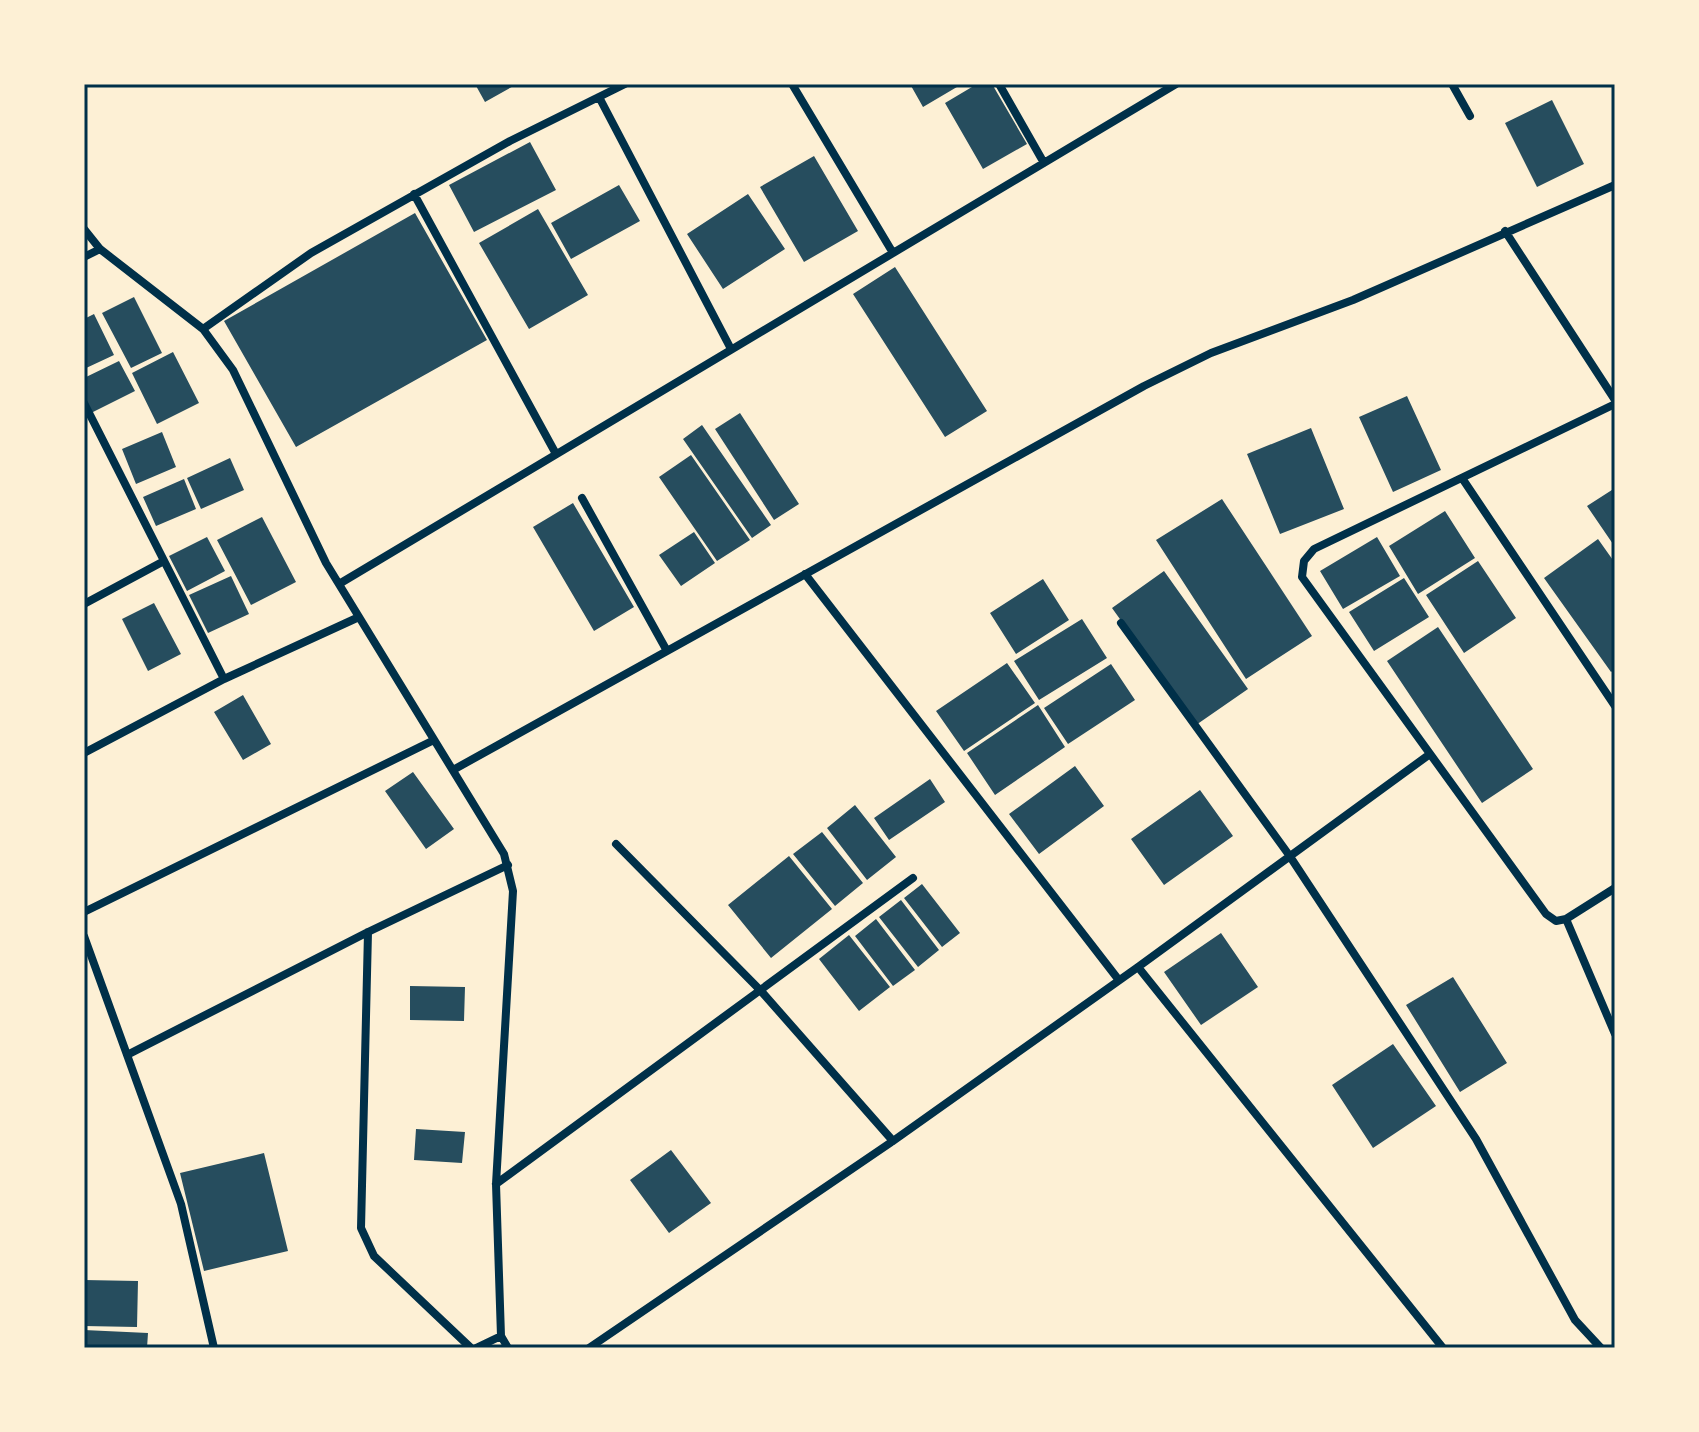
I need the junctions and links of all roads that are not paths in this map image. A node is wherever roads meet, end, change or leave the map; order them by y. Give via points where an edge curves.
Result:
1 (625, 84) edge
2 (792, 84) edge
3 (999, 84) edge
4 (1176, 84) edge
5 (1452, 84) edge
6 (599, 97) junction
7 (1470, 116) dead end
8 (1044, 163) junction
9 (1615, 185) edge
10 (414, 194) junction
11 (84, 229) edge
12 (1505, 231) junction
13 (100, 249) junction
14 (893, 253) junction
15 (84, 257) edge
16 (203, 329) junction
17 (731, 349) junction
18 (1615, 402) edge
19 (84, 403) edge
20 (556, 454) junction
21 (1462, 478) junction
22 (582, 498) dead end
23 (164, 561) junction
24 (805, 574) junction
25 (339, 584) junction
26 (84, 604) edge
27 (359, 617) junction
28 (1121, 623) dead end
29 (667, 651) junction
30 (224, 679) junction
31 (1615, 706) edge
32 (434, 740) junction
33 (84, 753) edge
34 (1430, 754) junction
35 (453, 770) junction
36 (616, 844) dead end
37 (1289, 855) junction
38 (508, 865) junction
39 (913, 878) dead end
40 (1615, 888) edge
41 (84, 912) edge
42 (1566, 919) junction
43 (368, 932) junction
44 (84, 936) edge
45 (1138, 967) junction
46 (1118, 979) junction
47 (761, 991) junction
48 (1615, 1034) edge
49 (127, 1055) junction
50 (893, 1141) junction
51 (496, 1184) junction
52 (501, 1336) junction
53 (214, 1348) edge
54 (473, 1348) edge
55 (508, 1348) edge
56 (589, 1348) edge
57 (1443, 1348) edge
58 (1601, 1348) edge

1 - 6 street
2 - 14 street
3 - 8 street
4 - 8 street
5 - 7 street
6 - 10 street
6 - 17 street
8 - 14 street
9 - 12 street
10 - 16 street via 311,253
10 - 20 street
11 - 13 street
12 - 18 street
12 - 24 street via 1353,300 1197,359
13 - 15 street
13 - 16 street
14 - 17 street
16 - 25 street via 233,370
17 - 20 street
18 - 21 street
19 - 23 street
20 - 25 street
21 - 31 street
21 - 34 street via 1314,549 1304,561 1302,577
22 - 29 street
23 - 26 street
23 - 30 street
24 - 29 street
24 - 46 street
25 - 27 street
27 - 30 street
27 - 32 street
28 - 37 street
29 - 35 street
30 - 33 street
32 - 35 street
32 - 41 street
34 - 37 street
34 - 42 street via 1546,914 1556,921
35 - 38 street
36 - 47 street
37 - 45 street
37 - 58 street via 1476,1139 1575,1320
38 - 43 street
38 - 51 street via 513,891
39 - 47 street
40 - 42 street
42 - 48 street
43 - 49 street
43 - 54 street via 361,1228 374,1256
44 - 49 street
45 - 46 street
45 - 57 street
46 - 50 street
47 - 50 street
47 - 51 street
49 - 53 street via 181,1204
50 - 56 street
51 - 52 street
52 - 54 street
52 - 55 street

